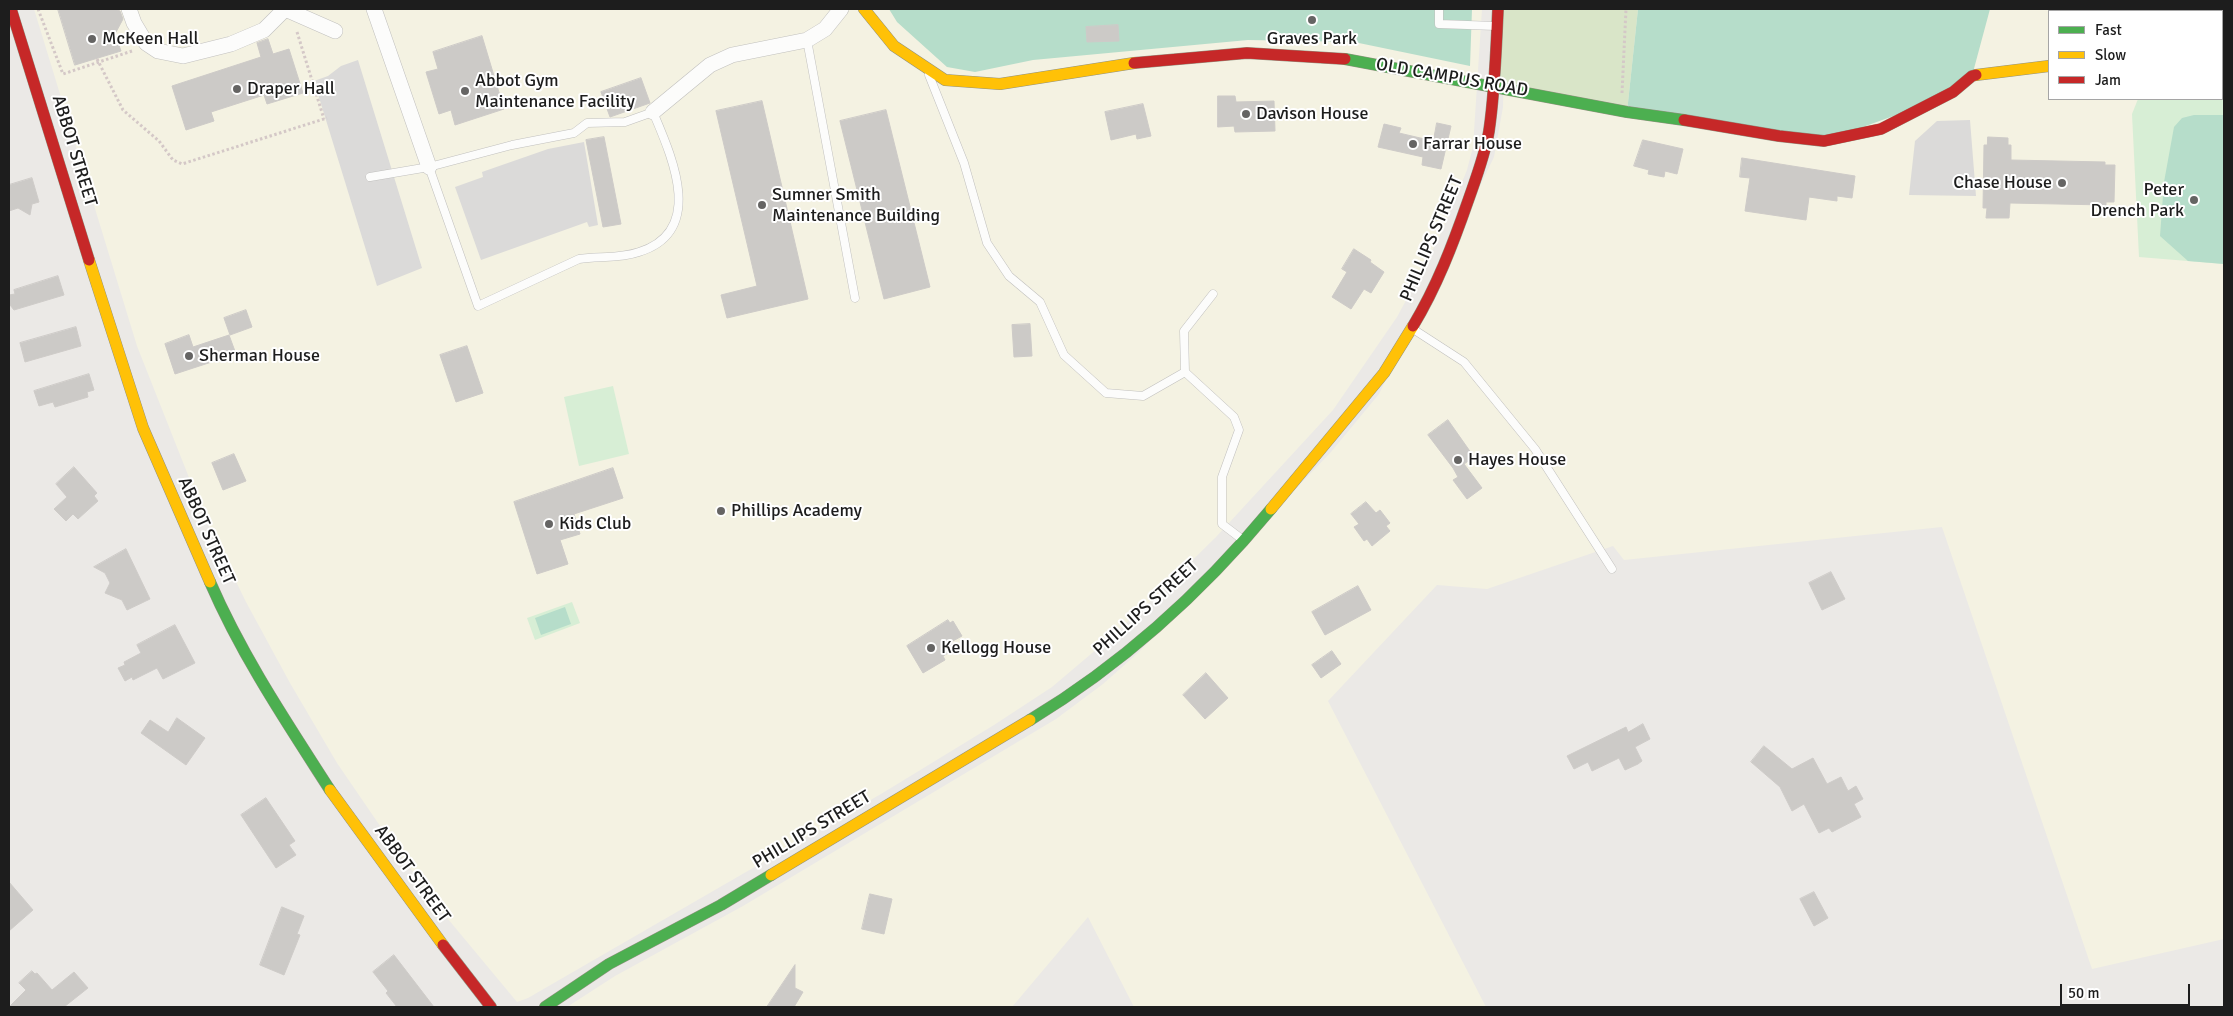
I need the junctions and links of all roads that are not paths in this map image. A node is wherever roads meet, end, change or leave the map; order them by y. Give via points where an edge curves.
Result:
1 (11, 9) edge
2 (129, 9) edge
3 (374, 9) edge
4 (841, 9) edge
5 (864, 9) edge
6 (1439, 9) edge
7 (1498, 9) edge
8 (287, 10) edge
9 (1497, 26) junction
10 (335, 31) dead end
11 (807, 40) junction
12 (2048, 66) edge
13 (926, 69) junction
14 (1494, 86) junction
15 (653, 112) junction
16 (429, 167) junction
17 (370, 177) dead end
18 (1213, 294) dead end
19 (855, 298) dead end
20 (1412, 328) junction
21 (1186, 372) junction
22 (1244, 542) junction
23 (1612, 569) dead end
24 (491, 1007) edge
25 (545, 1007) edge

1 - 24 street, ABBOT STREET via 143,428 227,621 337,800
2 - 8 street via 146,43 158,51 183,56 231,44 264,30
3 - 16 street
4 - 11 street via 825,29
5 - 13 street, OLD CAMPUS ROAD via 894,46
6 - 9 lane via 1439,24
7 - 9 street, PHILLIPS STREET
8 - 10 street
9 - 14 street, PHILLIPS STREET
11 - 15 street via 732,55 710,66
11 - 19 lane
12 - 14 street, OLD CAMPUS ROAD via 1972,76 1953,92 1881,129 1824,141 1621,111
13 - 14 street, OLD CAMPUS ROAD via 944,80 1000,84 1124,64 1247,53 1344,59
13 - 21 lane via 964,164 987,243 1009,276 1040,302 1064,355 1106,393 1143,396
14 - 20 street, PHILLIPS STREET via 1489,132 1475,186 1437,282
15 - 16 lane via 624,122 587,123 574,133
15 - 16 lane via 672,157 678,191 677,221 669,234 659,244 640,252 579,259 478,306
16 - 17 lane
18 - 21 lane via 1184,331
20 - 22 street, PHILLIPS STREET via 1384,373
20 - 23 lane via 1464,362 1535,449
21 - 22 lane via 1234,417 1239,430 1222,477 1222,524
22 - 25 street, PHILLIPS STREET via 1124,655 1055,704 721,905 609,964

